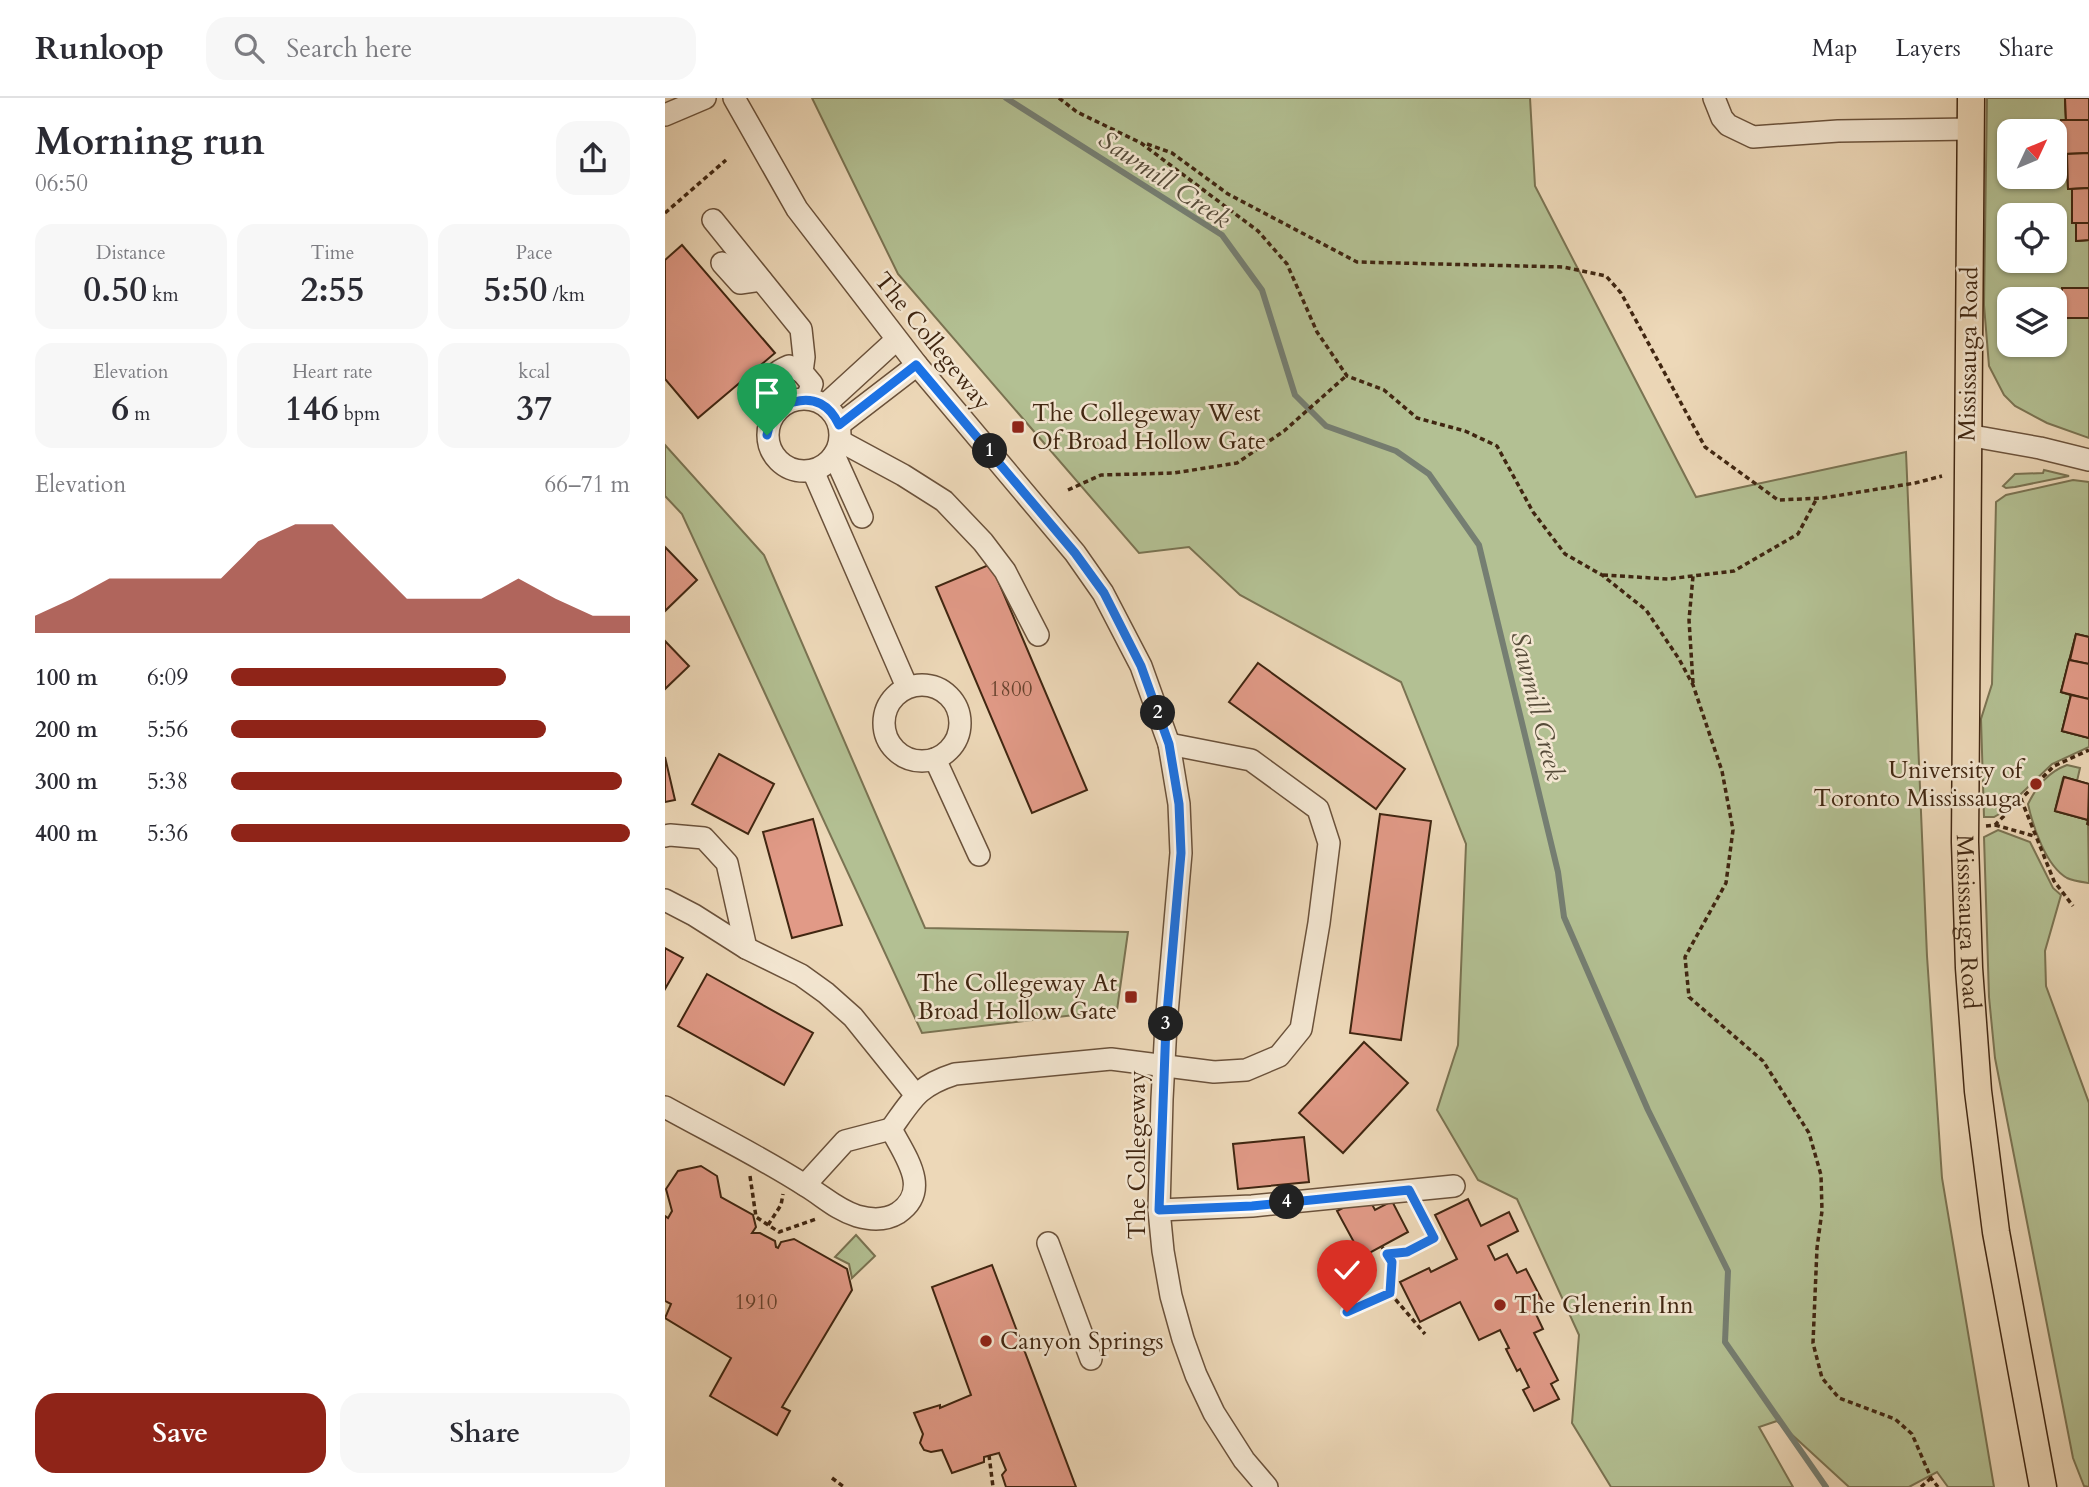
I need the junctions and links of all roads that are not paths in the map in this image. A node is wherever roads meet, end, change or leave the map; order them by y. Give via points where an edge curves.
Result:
1 (705, 98) edge
2 (734, 98) edge
3 (1714, 98) edge
4 (1971, 98) edge
5 (665, 115) edge
6 (1971, 129) junction
7 (713, 220) dead end
8 (722, 263) dead end
9 (761, 280) junction
10 (896, 340) junction
11 (916, 365) junction
12 (802, 372) junction
13 (816, 402) junction
14 (774, 413) junction
15 (1967, 435) junction
16 (838, 440) junction
17 (2089, 460) edge
18 (813, 471) junction
19 (862, 517) dead end
20 (1038, 635) dead end
21 (907, 687) junction
22 (1169, 744) junction
23 (936, 759) junction
24 (665, 836) edge
25 (979, 855) dead end
26 (665, 900) edge
27 (746, 948) junction
28 (1164, 1064) junction
29 (915, 1094) junction
30 (665, 1107) edge
31 (891, 1129) junction
32 (796, 1180) junction
33 (1454, 1186) dead end
34 (1159, 1210) junction
35 (1048, 1243) dead end
36 (1091, 1359) dead end
37 (1267, 1487) edge
38 (2043, 1487) edge

1 - 5 street
2 - 10 street, The Collegeway via 797,209
3 - 6 street via 1728,125 1753,137
4 - 6 main road, Mississauga Road
6 - 15 main road, Mississauga Road
7 - 9 street
8 - 9 street via 740,282
9 - 12 street via 801,329
10 - 11 street, The Collegeway
10 - 13 street
11 - 16 street
11 - 22 street, The Collegeway via 1104,593 1141,666
12 - 13 street via 813,384
12 - 14 street via 789,366 766,384 764,395
13 - 14 street via 783,404
13 - 16 street via 834,414
14 - 18 street via 767,435 777,460 799,472
15 - 17 street
15 - 38 main road, Mississauga Road via 1965,842 1969,968 1996,1232
16 - 18 street via 826,465
16 - 19 street
16 - 20 street via 944,501 1005,571
18 - 21 street
21 - 23 street via 889,703 884,722 888,740 902,756
21 - 23 street via 928,685 945,691 958,707 961,728 953,747
22 - 28 street, The Collegeway via 1181,853
22 - 28 street via 1251,760 1318,810 1328,844 1301,1029 1279,1056 1246,1070 1214,1073
23 - 25 street
24 - 27 street via 704,838 727,863
26 - 27 street
27 - 29 street via 826,993 853,1017
28 - 29 street via 1111,1059 955,1074
28 - 34 street, The Collegeway
29 - 31 street
30 - 32 street
31 - 32 street via 845,1141
31 - 32 street via 915,1179 915,1194 907,1207 893,1216 877,1220 859,1217
33 - 34 street via 1252,1206
34 - 37 street, The Collegeway via 1171,1296 1192,1365 1214,1413
35 - 36 street

